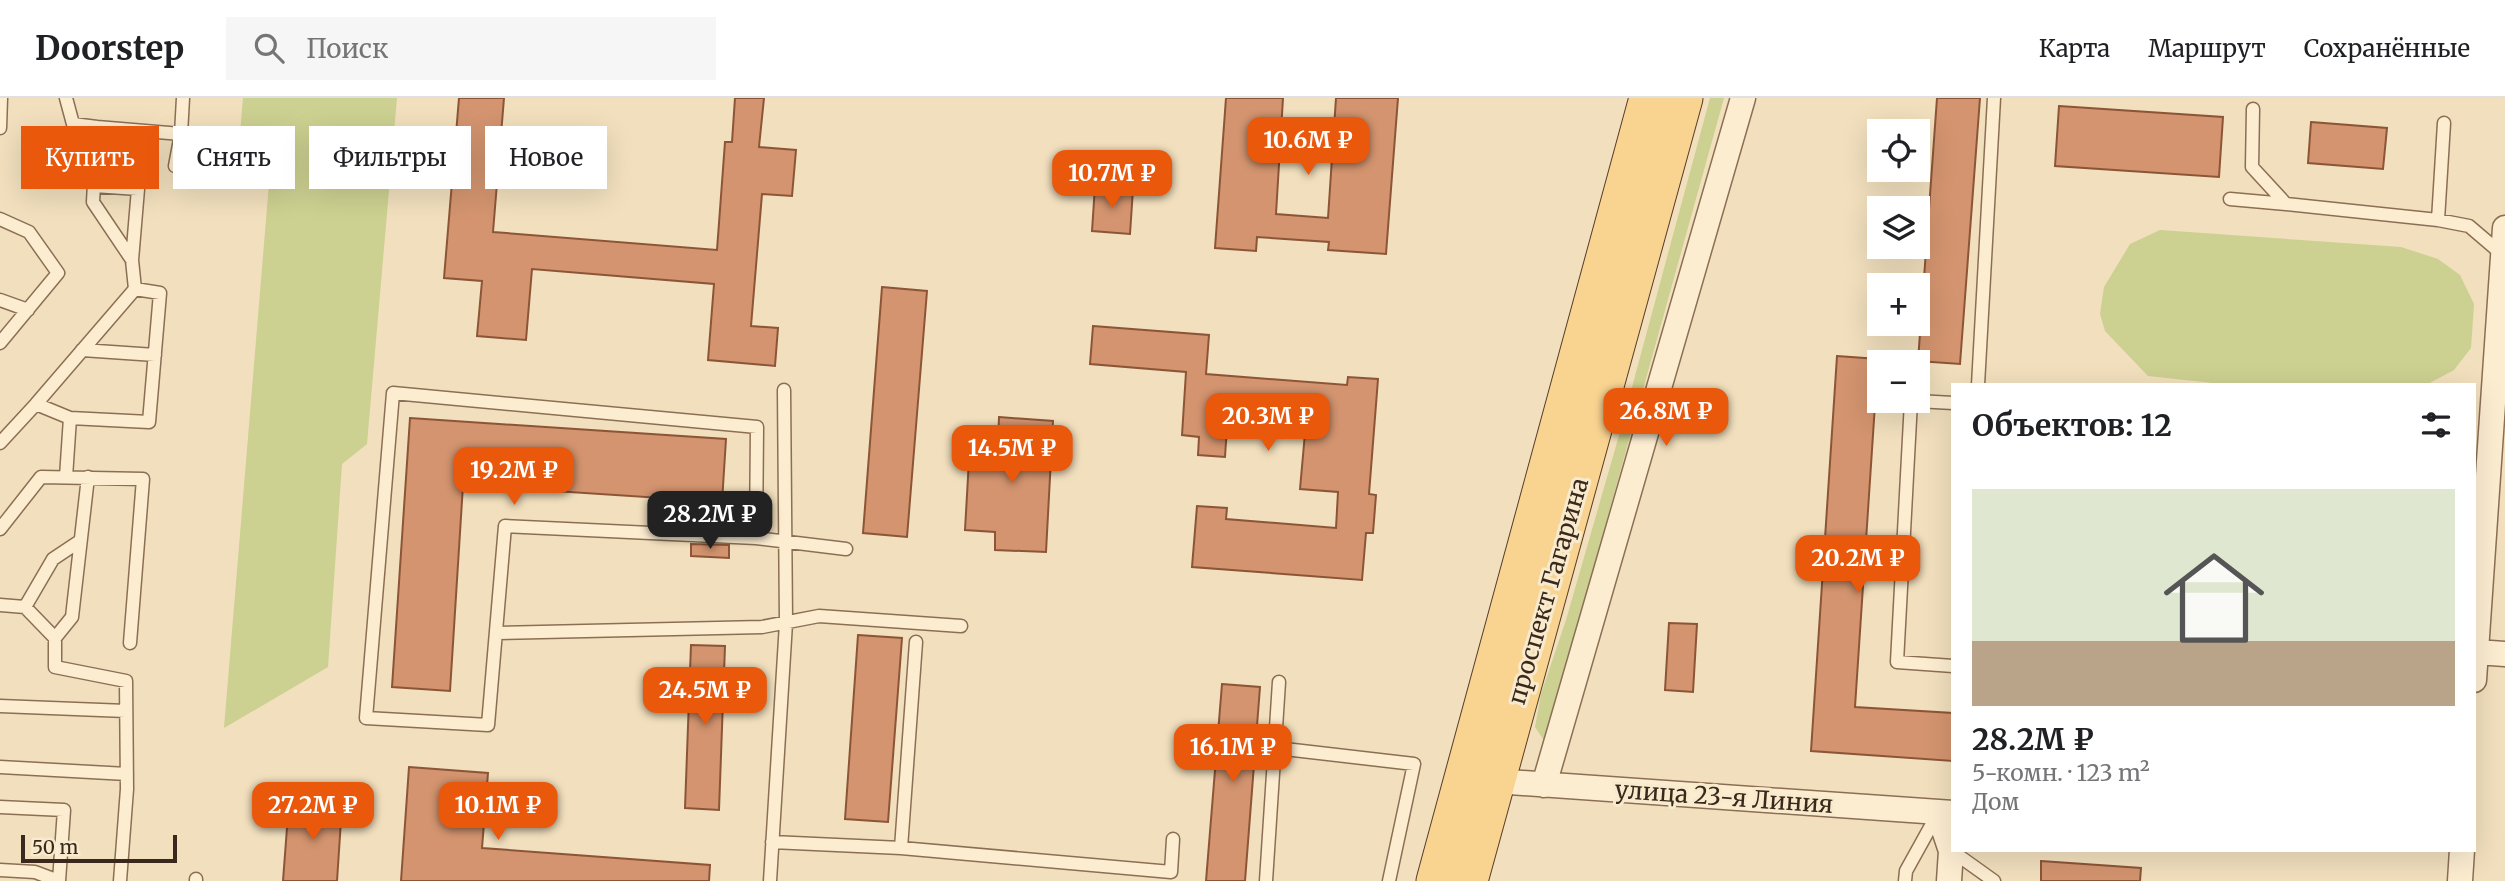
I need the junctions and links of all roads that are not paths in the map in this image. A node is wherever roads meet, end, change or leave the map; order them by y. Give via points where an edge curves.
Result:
1 (1, 98) edge
2 (66, 98) edge
3 (183, 98) edge
4 (1648, 98) edge
5 (1685, 98) edge
6 (1743, 98) edge
7 (1994, 98) edge
8 (2253, 109) dead end
9 (2444, 123) dead end
10 (89, 126) edge
11 (181, 126) edge
12 (0, 128) edge
13 (94, 189) edge
14 (138, 189) edge
15 (2230, 199) dead end
16 (2286, 204) junction
17 (0, 219) edge
18 (2438, 220) junction
19 (2505, 228) edge
20 (2504, 255) edge
21 (132, 260) junction
22 (135, 289) junction
23 (0, 300) edge
24 (28, 310) junction
25 (0, 343) edge
26 (82, 350) junction
27 (155, 355) junction
28 (1978, 383) edge
29 (784, 390) dead end
30 (1930, 401) edge
31 (1951, 402) edge
32 (36, 404) junction
33 (1909, 413) edge
34 (70, 418) junction
35 (0, 443) edge
36 (2497, 460) edge
37 (66, 477) junction
38 (88, 477) junction
39 (0, 529) edge
40 (756, 538) junction
41 (785, 540) junction
42 (80, 541) junction
43 (846, 549) dead end
44 (0, 605) edge
45 (25, 607) junction
46 (786, 623) junction
47 (961, 625) dead end
48 (496, 633) junction
49 (55, 638) junction
50 (916, 642) dead end
51 (130, 643) dead end
52 (2477, 652) junction
53 (2505, 654) edge
54 (2476, 661) edge
55 (1951, 666) edge
56 (1279, 682) dead end
57 (0, 706) edge
58 (126, 710) junction
59 (1276, 748) junction
60 (0, 766) edge
61 (127, 774) junction
62 (1495, 781) junction
63 (1545, 785) junction
64 (0, 807) edge
65 (1946, 812) edge
66 (1173, 839) dead end
67 (772, 842) junction
68 (901, 848) junction
69 (1951, 851) joint
70 (1952, 852) edge
71 (2462, 852) edge
72 (0, 870) edge
73 (59, 881) edge
74 (120, 881) edge
75 (769, 881) edge
76 (1266, 881) edge
77 (1389, 881) edge
78 (1435, 881) edge
79 (1469, 881) edge
80 (1905, 881) edge
81 (1949, 881) edge
82 (1994, 881) edge
83 (2460, 881) edge

1 - 12 lane
2 - 10 lane via 73,124
3 - 11 lane
4 - 78 main road, проспект Гагарина
5 - 62 main road, проспект Гагарина
6 - 63 street
7 - 28 lane
8 - 16 lane via 2252,167
9 - 18 lane
13 - 21 lane via 93,202
14 - 21 lane
15 - 16 lane
16 - 18 lane
17 - 24 lane via 29,232 58,273
18 - 20 lane via 2469,226
19 - 20 street
20 - 36 street
21 - 22 lane
22 - 26 lane
22 - 27 lane via 160,293
23 - 24 lane
24 - 25 lane
26 - 27 lane
26 - 32 lane
27 - 34 lane via 149,422
29 - 41 lane
30 - 31 lane
32 - 34 lane
32 - 35 lane
33 - 55 lane via 1897,662
34 - 37 lane
36 - 52 street
37 - 38 lane
37 - 39 lane via 41,477
38 - 42 lane
38 - 51 lane via 143,479
40 - 41 lane
40 - 48 lane via 505,526
40 - 48 lane via 757,427 393,393 366,718 488,725
41 - 43 lane
41 - 46 lane
42 - 45 lane via 53,559
42 - 49 lane via 72,617
44 - 45 lane
45 - 49 lane
46 - 47 lane via 819,615
46 - 48 lane
46 - 67 lane
49 - 58 lane via 55,667 126,681
50 - 68 lane
52 - 53 street
52 - 54 street
56 - 59 lane
57 - 58 lane
58 - 61 lane
59 - 76 lane
59 - 77 lane via 1414,764
60 - 61 lane
61 - 74 lane
62 - 63 street, улица 23-я Линия
62 - 79 main road, проспект Гагарина
63 - 65 street, улица 23-я Линия
64 - 73 lane via 64,810
65 - 69 street
65 - 80 lane via 1906,871
66 - 68 lane via 1171,872
67 - 68 lane
67 - 75 lane
69 - 81 street
70 - 82 lane
71 - 83 street
72 - 73 lane via 35,872

